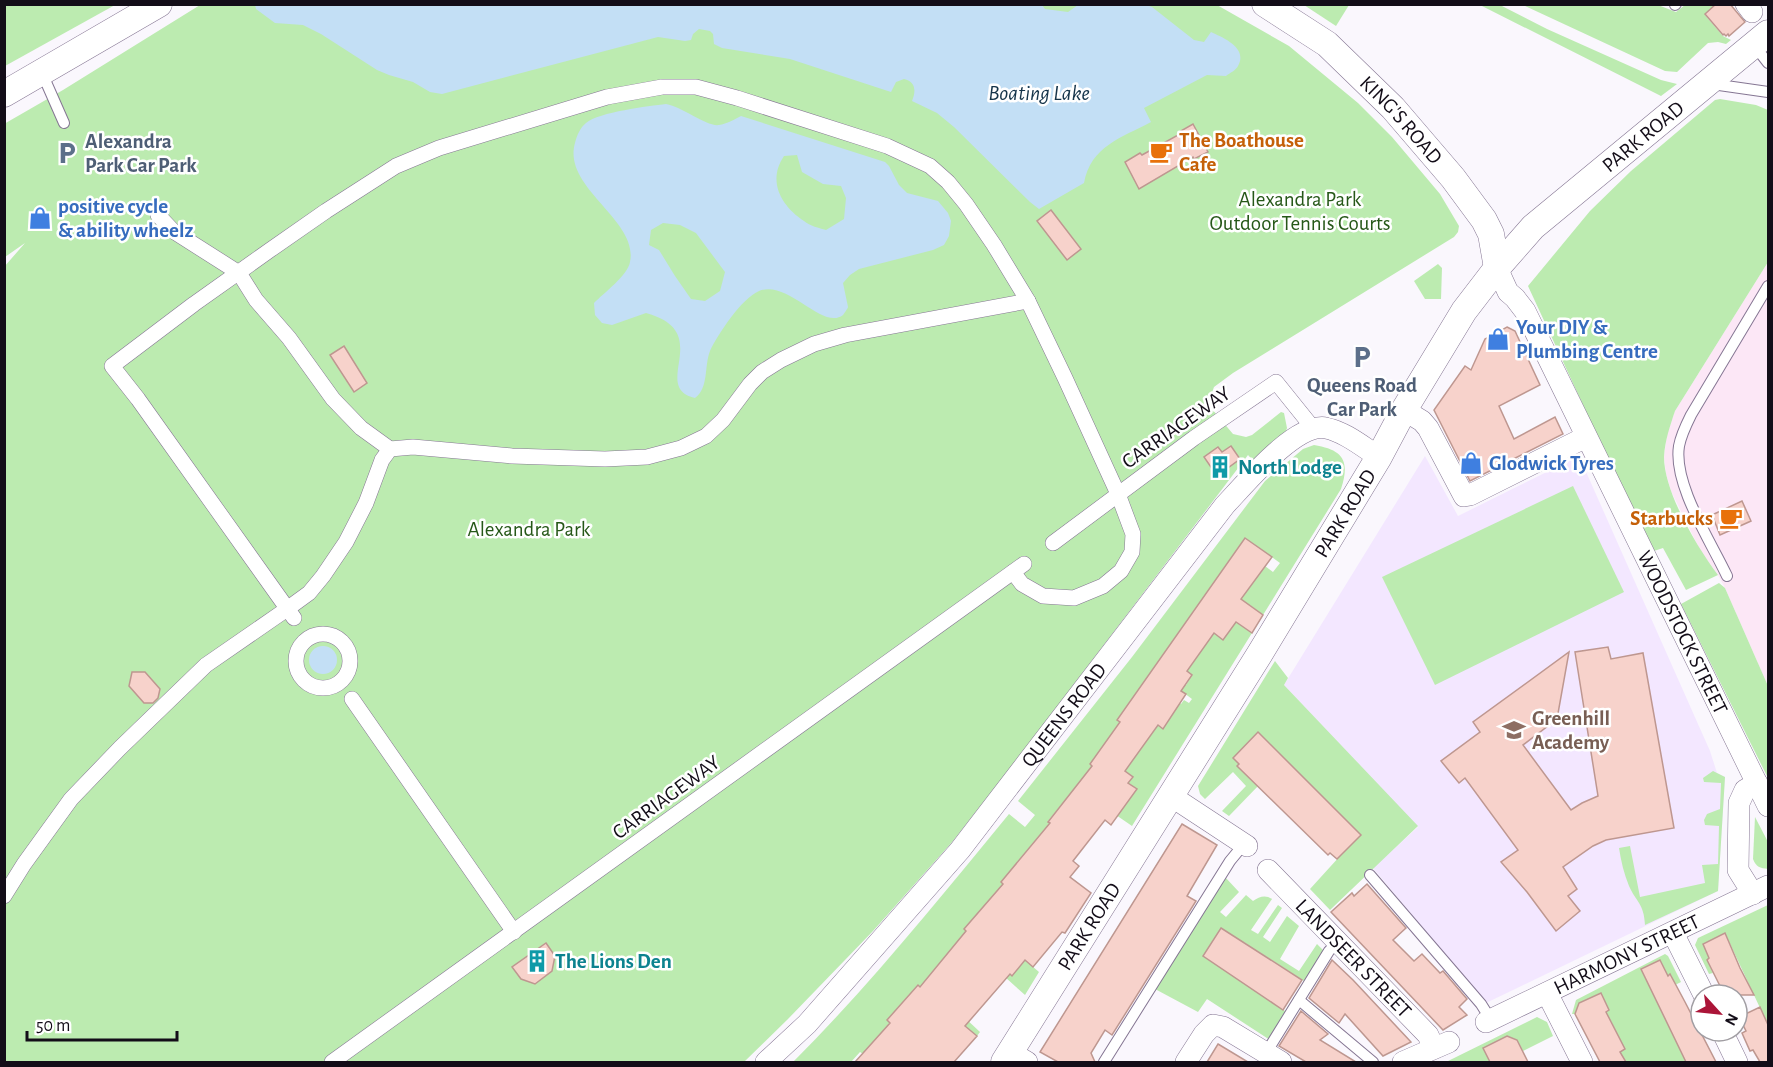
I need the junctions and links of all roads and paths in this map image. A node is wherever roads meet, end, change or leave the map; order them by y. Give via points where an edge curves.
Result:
1 (159, 4) edge
2 (1265, 4) edge
3 (1764, 47) edge
4 (42, 72) junction
5 (1707, 83) junction
6 (1768, 92) edge
7 (4, 94) edge
8 (64, 123) dead end
9 (158, 215) dead end
10 (1497, 268) junction
11 (239, 273) junction
12 (1768, 286) edge
13 (1028, 301) junction
14 (1404, 410) junction
15 (1313, 428) junction
16 (1586, 437) junction
17 (390, 449) junction
18 (1379, 457) junction
19 (1118, 494) junction
20 (1053, 543) dead end
21 (1727, 576) dead end
22 (297, 623) junction
23 (347, 692) junction
24 (1757, 783) junction
25 (1171, 796) junction
26 (1768, 806) edge
27 (1246, 845) joint
28 (1268, 870) dead end
29 (1370, 874) dead end
30 (1761, 890) edge
31 (4, 896) edge
32 (514, 932) junction
33 (1673, 933) junction
34 (1338, 942) junction
35 (1698, 983) edge
36 (1547, 993) junction
37 (1299, 1000) junction
38 (1488, 1021) joint
39 (1728, 1043) edge
40 (1274, 1058) edge
41 (1014, 1059) edge
42 (332, 1062) edge
43 (766, 1062) edge
44 (1104, 1062) edge
45 (1186, 1062) edge
46 (1373, 1062) edge
47 (1403, 1062) edge
48 (1582, 1062) edge
49 (1737, 1062) edge

1 - 4 street
2 - 10 street, KING'S ROAD via 1327,44 1392,108 1454,178 1491,234
3 - 5 street, PARK ROAD
4 - 7 street
4 - 8 lane
5 - 6 lane
5 - 10 street, PARK ROAD via 1533,226
9 - 11 street via 173,231
10 - 14 street, PARK ROAD via 1464,311
10 - 16 street, WOODSTOCK STREET via 1508,291 1525,311
11 - 13 street via 396,166 439,148 607,97 662,87 696,87 887,146 930,166 966,204
11 - 17 street via 333,399 361,428
11 - 22 street via 112,366
12 - 21 lane via 1690,415 1678,448 1684,490
13 - 17 street via 814,344 762,372 706,436 681,448 646,457 605,459 413,447
13 - 19 street
14 - 16 street via 1428,428 1464,496
14 - 18 street, PARK ROAD
15 - 18 street via 1337,431
15 - 19 street, CARRIAGEWAY via 1276,382
15 - 43 street, QUEENS ROAD via 1297,435 1225,505 960,850 807,1024
16 - 24 street, WOODSTOCK STREET
17 - 22 street via 337,558 309,592
18 - 25 street, PARK ROAD
19 - 20 street, CARRIAGEWAY
19 - 32 street, CARRIAGEWAY via 1133,534 1132,552 1121,571 1102,586 1074,598 1043,596 1022,584 1019,568
22 - 23 street via 317,634 329,634 345,645 350,657
22 - 23 street via 301,645 296,662 300,674 321,688
22 - 31 street via 206,665 71,800
23 - 32 street
24 - 26 street, WOODSTOCK STREET
24 - 30 street via 1745,790 1739,803 1738,870
25 - 27 street
25 - 41 street, PARK ROAD
27 - 44 lane via 1230,861
28 - 34 street, LANDSEER STREET
29 - 38 lane via 1481,1004
30 - 33 street, HARMONY STREET
32 - 42 street, CARRIAGEWAY
33 - 35 street
33 - 36 street, HARMONY STREET
34 - 37 lane
34 - 47 street, LANDSEER STREET via 1442,1045
36 - 38 street, HARMONY STREET
36 - 48 street
37 - 40 lane
37 - 46 lane
39 - 49 street
40 - 45 street via 1213,1025

